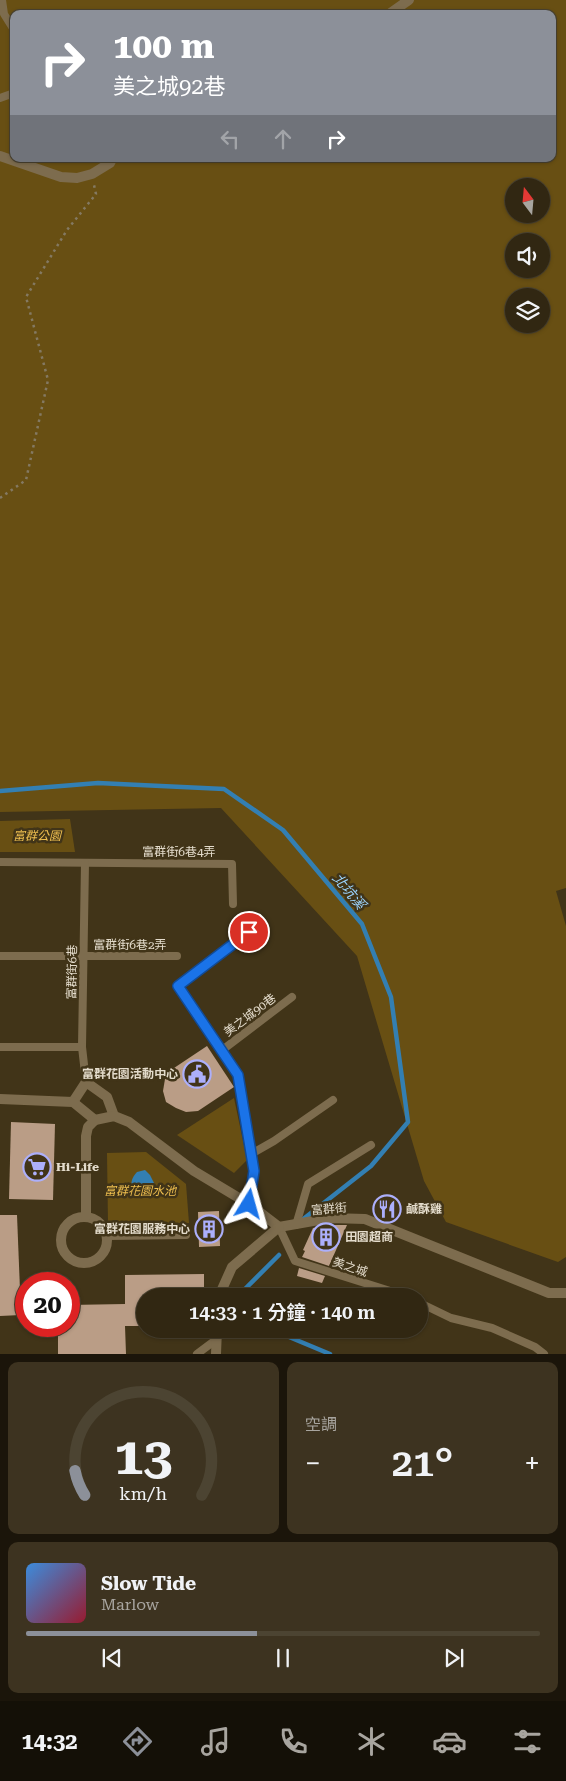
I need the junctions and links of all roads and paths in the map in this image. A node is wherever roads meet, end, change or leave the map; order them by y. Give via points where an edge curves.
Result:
1 (2, 0) edge
2 (409, 0) edge
3 (395, 10) edge
4 (10, 24) edge
5 (18, 162) edge
6 (110, 162) edge
7 (92, 174) junction
8 (0, 498) edge
9 (0, 862) edge
10 (85, 863) junction
11 (233, 904) dead end
12 (260, 923) dead end
13 (0, 956) edge
14 (177, 956) dead end
15 (84, 957) junction
16 (292, 997) dead end
17 (0, 1047) edge
18 (82, 1047) junction
19 (221, 1050) junction
20 (86, 1082) junction
21 (0, 1098) edge
22 (333, 1100) dead end
23 (72, 1102) junction
24 (114, 1116) junction
25 (95, 1120) junction
26 (371, 1145) dead end
27 (251, 1154) junction
28 (249, 1204) junction
29 (86, 1217) junction
30 (296, 1225) junction
31 (279, 1227) junction
32 (186, 1234) dead end
33 (108, 1236) junction
34 (223, 1288) edge
35 (381, 1288) edge
36 (566, 1293) edge
37 (428, 1307) edge
38 (213, 1338) edge
39 (217, 1338) edge
40 (196, 1354) edge
41 (216, 1354) edge
42 (544, 1354) edge

1 - 4 lane via 4,14
2 - 3 street
5 - 7 street via 62,177
6 - 7 street
7 - 8 path via 96,194 67,230 26,298 48,380 26,480
9 - 10 lane
10 - 11 lane, 富群街6巷4弄 via 232,864
10 - 15 lane, 富群街6巷
12 - 19 lane via 178,986
13 - 15 lane, 富群街6巷2弄
14 - 15 lane, 富群街6巷2弄
15 - 18 lane, 富群街6巷
16 - 19 lane, 美之城90巷
17 - 18 lane
18 - 20 lane, 富群街6巷
19 - 27 lane via 238,1075
20 - 23 street
20 - 24 street via 107,1097
21 - 23 street
22 - 27 lane
23 - 25 street
24 - 25 street
24 - 28 street via 129,1122 194,1171
25 - 29 street via 88,1127 86,1136
26 - 30 lane via 308,1184
27 - 28 lane via 254,1171
28 - 31 street
29 - 33 street via 100,1222
29 - 33 street via 71,1221 62,1233 62,1248 71,1259 78,1263 93,1262 105,1251
30 - 31 street, 富群街
30 - 36 street, 富群街 via 330,1218 366,1219 549,1293
31 - 34 street via 232,1267
31 - 35 lane, 美之城 via 295,1261
32 - 33 lane
37 - 42 lane via 451,1318 492,1328
38 - 40 lane
39 - 41 street

